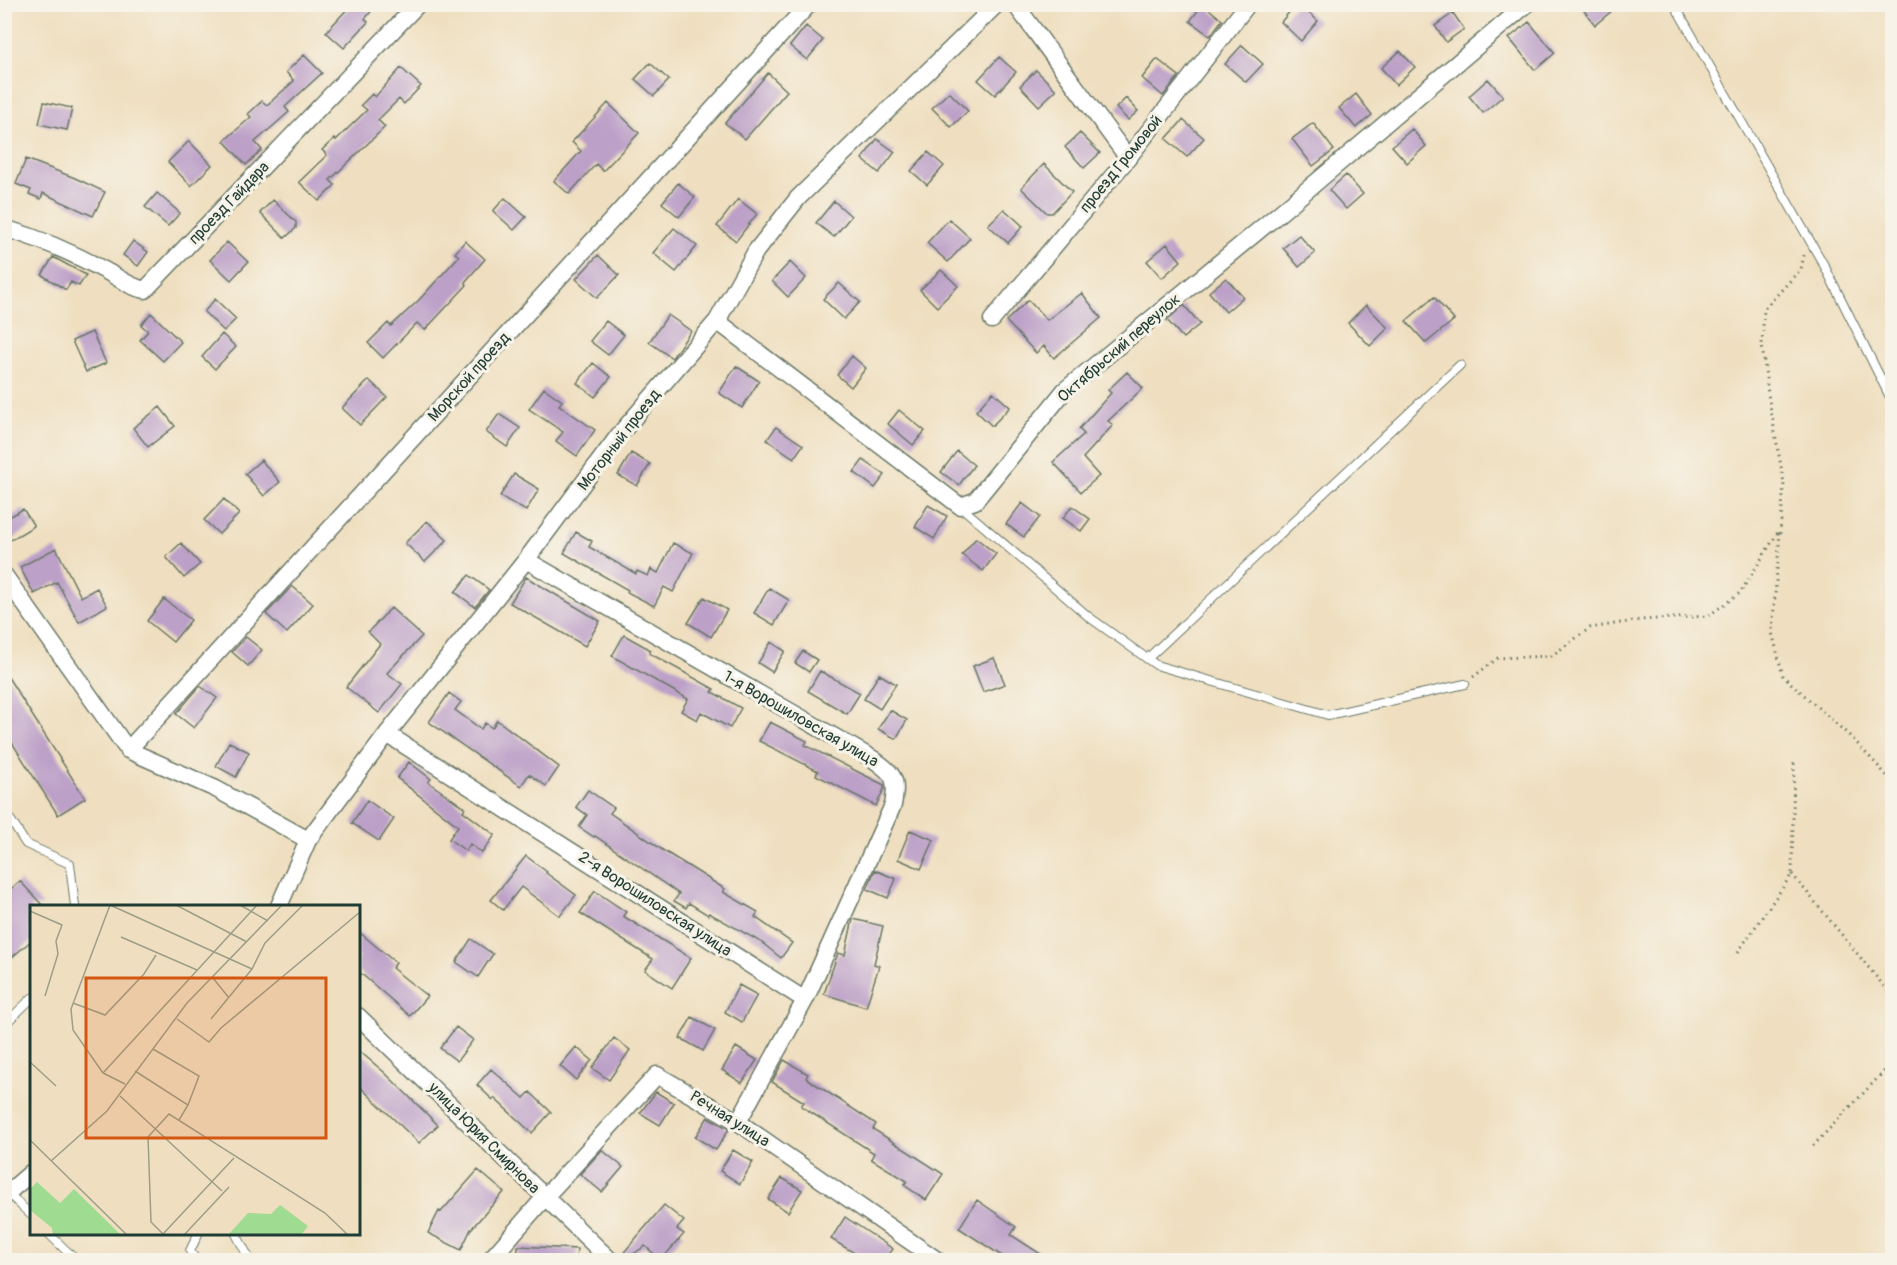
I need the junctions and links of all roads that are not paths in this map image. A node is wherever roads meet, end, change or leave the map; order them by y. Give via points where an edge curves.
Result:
1 (418, 4) edge
2 (809, 4) edge
3 (997, 4) edge
4 (1015, 4) edge
5 (1248, 4) edge
6 (1527, 4) edge
7 (1674, 4) edge
8 (1128, 158) junction
9 (4, 228) edge
10 (992, 320) dead end
11 (717, 321) junction
12 (1460, 365) dead end
13 (1893, 401) edge
14 (960, 506) junction
15 (526, 560) junction
16 (4, 575) edge
17 (1147, 659) junction
18 (1465, 684) road end
19 (387, 734) junction
20 (128, 750) junction
21 (4, 810) edge
22 (308, 840) junction
23 (75, 905) edge
24 (279, 905) edge
25 (30, 1000) edge
26 (805, 1000) junction
27 (360, 1018) edge
28 (4, 1025) edge
29 (738, 1122) junction
30 (30, 1174) edge
31 (6, 1195) edge
32 (545, 1197) junction
33 (30, 1214) edge
34 (51, 1235) edge
35 (197, 1235) edge
36 (237, 1235) edge
37 (76, 1260) edge
38 (196, 1260) edge
39 (250, 1260) edge
40 (490, 1260) edge
41 (610, 1260) edge
42 (938, 1260) edge

1 - 9 street, проезд Гайдара via 145,290
2 - 20 street, Морской проезд
3 - 11 street, Моторный проезд via 798,198 756,251
4 - 8 street
5 - 8 street, проезд Громовой
6 - 14 street, Октябрьский переулок via 1065,390 975,501
7 - 13 lane via 1809,239
8 - 10 street, проезд Громовой
11 - 14 street
11 - 15 street, Моторный проезд via 619,435
12 - 17 lane
14 - 17 lane via 1089,617
15 - 19 street, Моторный проезд
15 - 26 street, 1-я Ворошиловская улица via 891,772 896,786 893,805
16 - 20 street
17 - 18 lane via 1156,665 1328,715
19 - 22 street, Моторный проезд
19 - 26 street, 2-я Ворошиловская улица
20 - 22 street via 216,789
21 - 23 lane via 26,844 70,864
22 - 24 street, Моторный проезд
25 - 28 lane
26 - 29 street
27 - 32 street, улица Юрия Смирнова
29 - 32 street, Речная улица via 657,1075
29 - 42 street, Речная улица
30 - 31 street
31 - 33 lane
32 - 40 street
32 - 41 street, улица Юрия Смирнова
34 - 37 lane
35 - 38 lane via 190,1251
36 - 39 lane

